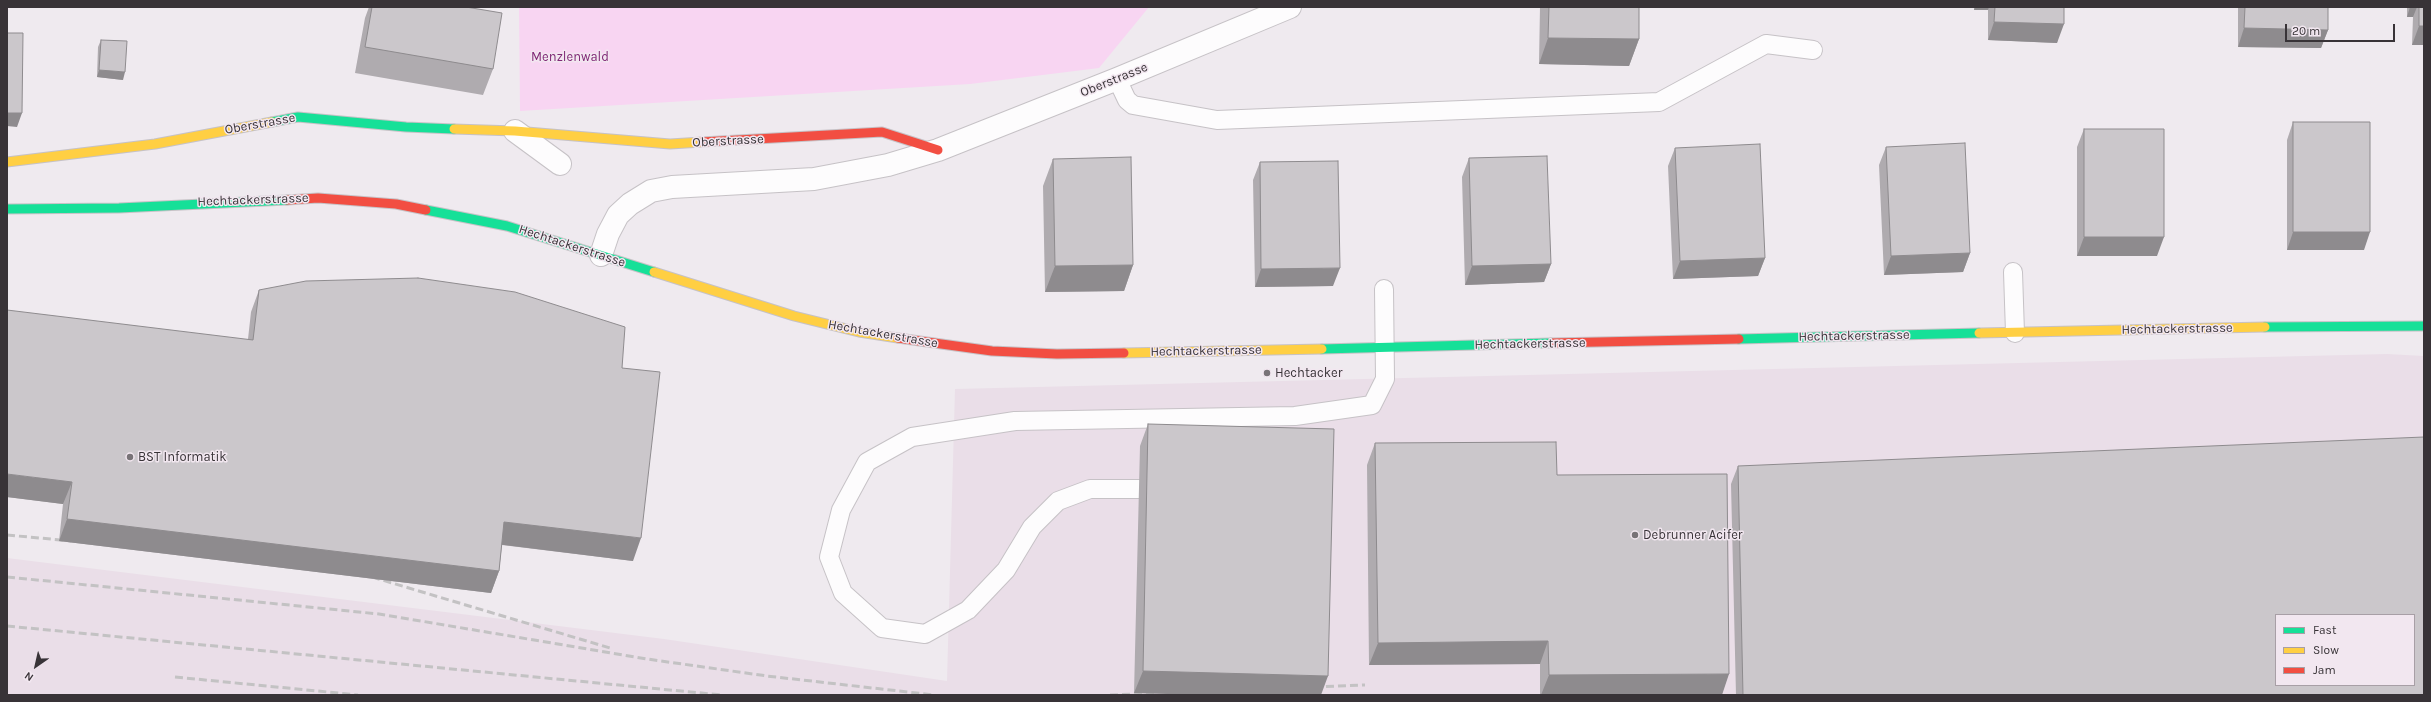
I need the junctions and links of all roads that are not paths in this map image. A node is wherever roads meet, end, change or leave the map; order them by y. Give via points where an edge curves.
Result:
1 (1290, 7) edge
2 (1813, 50) dead end
3 (1117, 79) junction
4 (515, 131) junction
5 (938, 150) junction
6 (7, 162) edge
7 (560, 164) dead end
8 (7, 209) edge
9 (601, 255) junction
10 (2013, 272) dead end
11 (1384, 289) dead end
12 (2424, 326) edge
13 (2015, 333) junction
14 (1385, 348) junction
15 (1139, 489) dead end

1 - 3 street, Oberstrasse
2 - 3 lane via 1766,44 1659,102 1217,120 1133,106 1127,100
3 - 5 street, Oberstrasse
4 - 5 street, Oberstrasse via 670,144 882,132
4 - 6 street, Oberstrasse via 406,127 298,117 154,144
4 - 7 street
5 - 9 street, Oberstrasse via 888,165 814,179 672,187 651,191 618,215
8 - 9 street, Hechtackerstrasse via 119,208 318,198 396,204 507,226
9 - 14 street, Hechtackerstrasse via 731,297 830,325 859,332 992,351 1057,354
10 - 13 lane
11 - 14 lane
12 - 13 street, Hechtackerstrasse
13 - 14 street, Hechtackerstrasse
14 - 15 lane via 1385,379 1372,405 1295,416 1015,421 912,437 867,462 841,510 830,557 843,593 882,628 925,634 968,610 1006,570 1032,527 1058,501 1090,489

